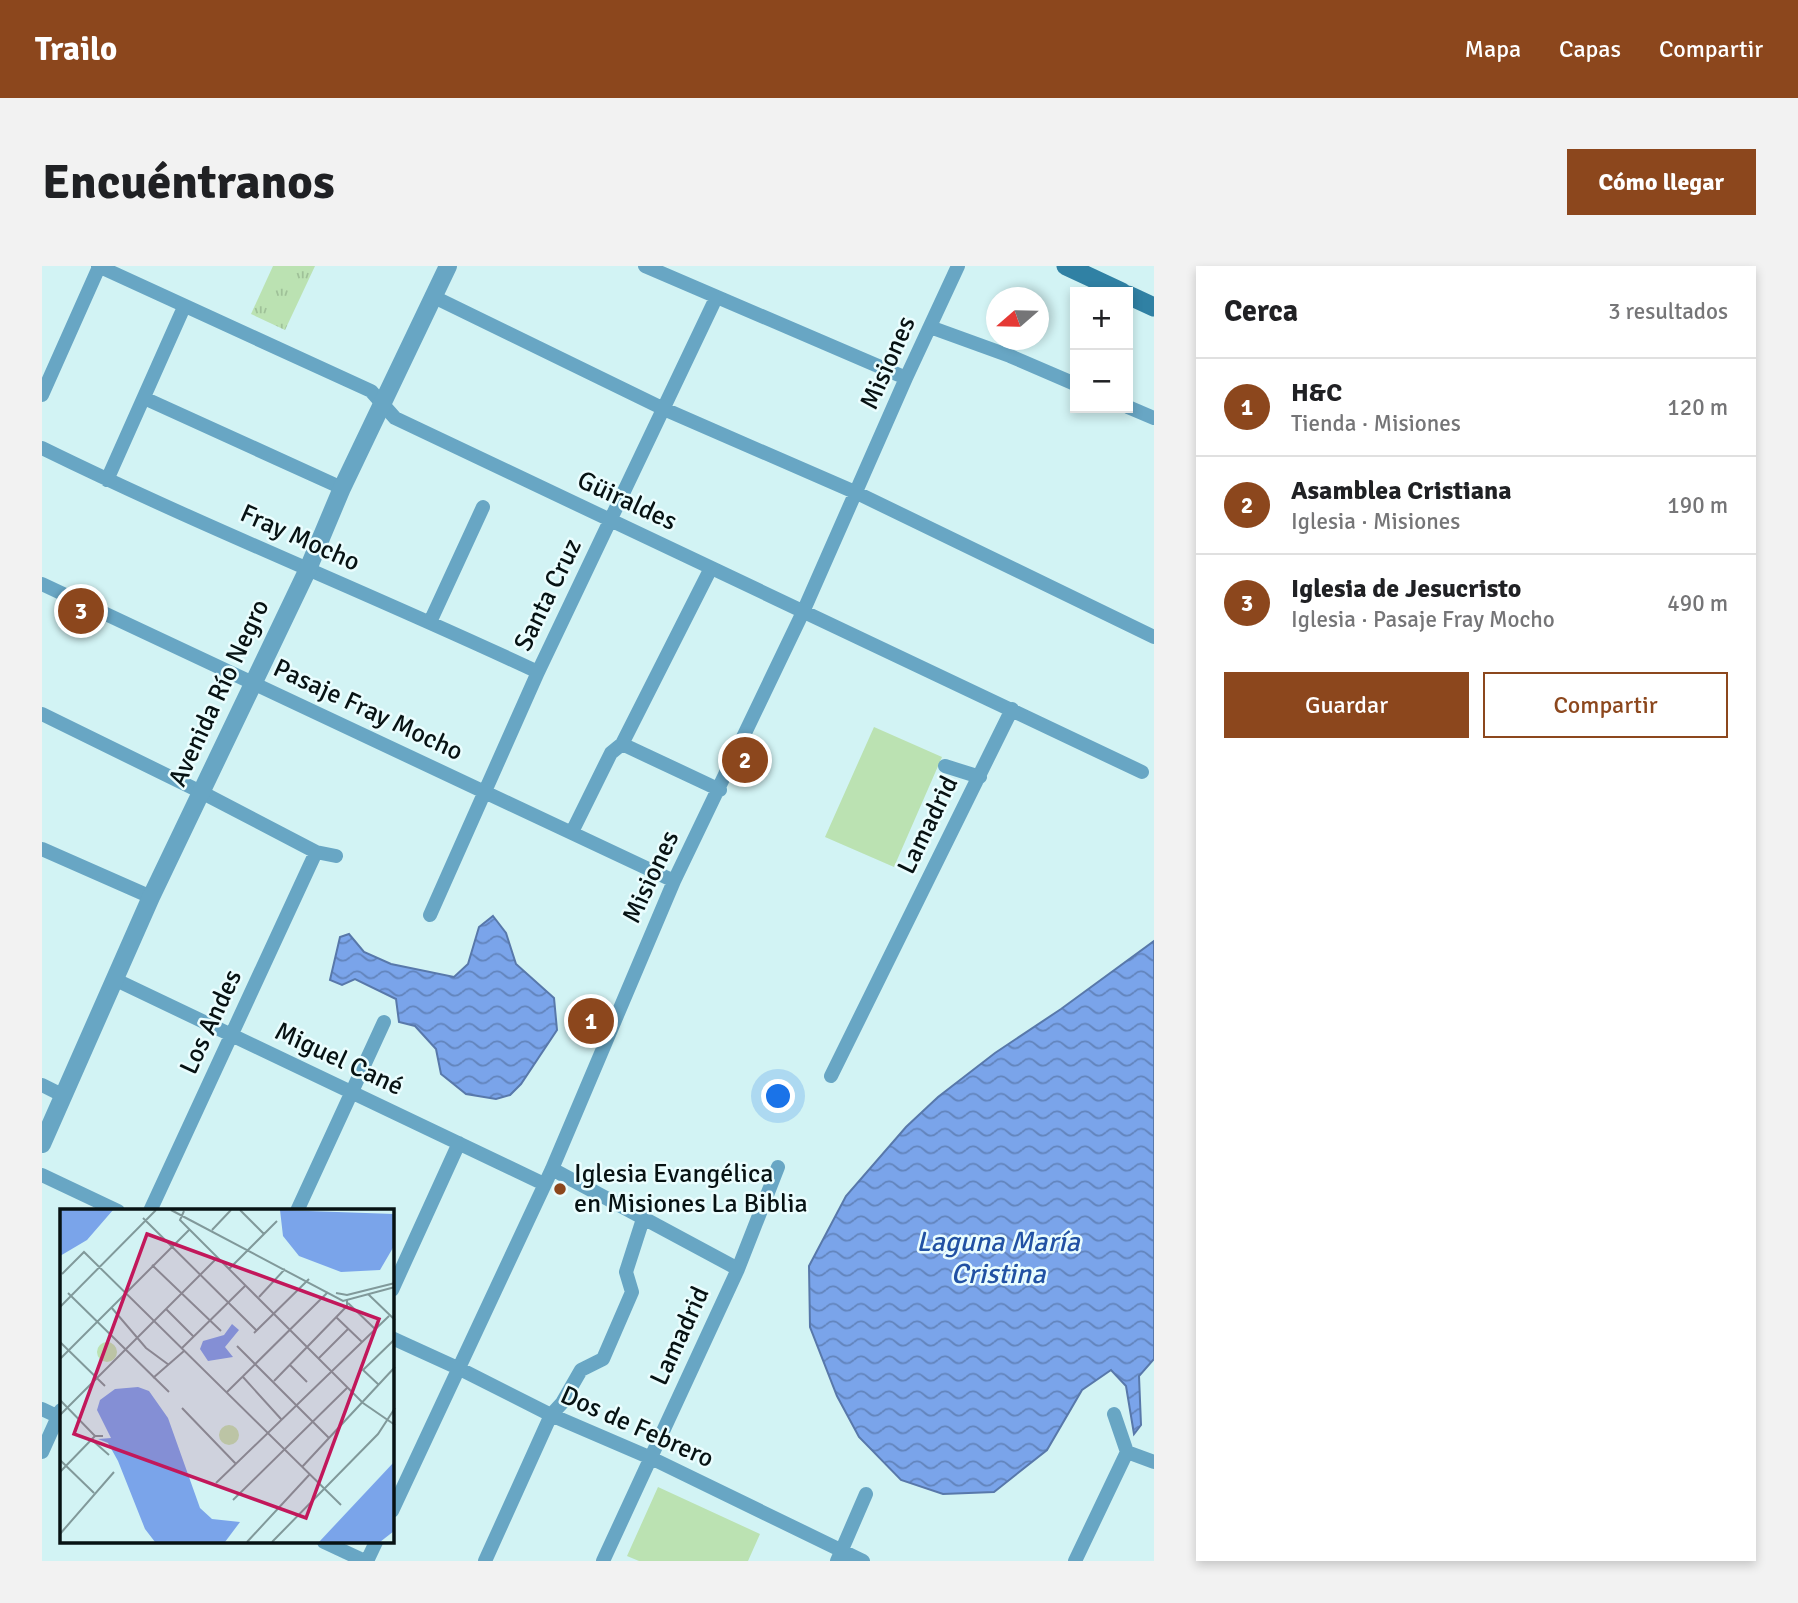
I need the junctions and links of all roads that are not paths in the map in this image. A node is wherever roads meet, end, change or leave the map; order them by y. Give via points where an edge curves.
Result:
1 (99, 266) edge
2 (448, 266) edge
3 (645, 266) edge
4 (958, 266) edge
5 (1066, 266) edge
6 (1111, 287) edge
7 (432, 296) junction
8 (1133, 297) edge
9 (716, 298) junction
10 (184, 307) junction
11 (1154, 307) edge
12 (930, 327) junction
13 (906, 378) junction
14 (1070, 382) edge
15 (42, 395) edge
16 (144, 398) junction
17 (382, 404) junction
18 (664, 409) junction
19 (1133, 409) edge
20 (1154, 418) edge
21 (42, 448) edge
22 (107, 480) junction
23 (342, 488) junction
24 (857, 493) junction
25 (483, 507) dead end
26 (611, 521) junction
27 (711, 568) junction
28 (307, 569) junction
29 (42, 584) edge
30 (803, 612) junction
31 (430, 622) junction
32 (1154, 637) edge
33 (538, 672) junction
34 (251, 683) junction
35 (1012, 709) junction
36 (42, 714) edge
37 (622, 744) junction
38 (945, 766) dead end
39 (1142, 772) dead end
40 (980, 777) junction
41 (720, 790) junction
42 (201, 792) junction
43 (486, 792) junction
44 (572, 832) junction
45 (42, 849) edge
46 (316, 852) junction
47 (336, 856) dead end
48 (674, 881) junction
49 (151, 897) junction
50 (430, 915) dead end
51 (114, 979) junction
52 (384, 1022) dead end
53 (231, 1036) junction
54 (831, 1076) dead end
55 (42, 1085) edge
56 (352, 1092) junction
57 (64, 1096) junction
58 (459, 1143) junction
59 (42, 1144) edge
60 (778, 1167) dead end
61 (552, 1169) junction
62 (42, 1175) edge
63 (544, 1184) junction
64 (114, 1209) edge
65 (151, 1209) edge
66 (298, 1209) edge
67 (643, 1219) junction
68 (738, 1269) junction
69 (394, 1286) edge
70 (394, 1339) edge
71 (460, 1368) junction
72 (42, 1409) edge
73 (60, 1415) edge
74 (551, 1415) junction
75 (1114, 1415) dead end
76 (42, 1452) edge
77 (1127, 1452) junction
78 (1152, 1457) edge
79 (651, 1458) junction
80 (866, 1494) dead end
81 (394, 1507) edge
82 (328, 1544) edge
83 (375, 1544) edge
84 (839, 1556) edge
85 (366, 1561) edge
86 (485, 1561) edge
87 (603, 1561) edge
88 (863, 1561) edge
89 (1074, 1561) edge

1 - 10 street, Güiraldes
1 - 15 street
2 - 7 street, Avenida Río Negro
3 - 9 street
4 - 12 street, Misiones
5 - 6 main road
7 - 17 street, Avenida Río Negro
7 - 18 street
8 - 11 main road
9 - 13 street
9 - 18 street, Santa Cruz
10 - 16 street
10 - 17 street, Güiraldes via 371,391
12 - 13 street, Misiones
12 - 14 street
13 - 24 street, Misiones
16 - 22 street
16 - 23 street
17 - 23 street, Avenida Río Negro
17 - 26 street, Güiraldes via 395,418
18 - 24 street
18 - 26 street, Santa Cruz
19 - 20 street
21 - 22 street, Fray Mocho
22 - 28 street, Fray Mocho
23 - 28 street, Avenida Río Negro
24 - 30 street, Misiones
24 - 32 street
25 - 31 street
26 - 27 street, Güiraldes
26 - 33 street, Santa Cruz
27 - 30 street, Güiraldes
27 - 37 street
28 - 31 street, Fray Mocho
28 - 34 street, Avenida Río Negro
29 - 34 street, Pasaje Fray Mocho
30 - 35 street, Güiraldes
30 - 41 street, Misiones
31 - 33 street, Fray Mocho
33 - 43 street, Santa Cruz
34 - 42 street, Avenida Río Negro
34 - 43 street, Pasaje Fray Mocho
35 - 39 street, Güiraldes
35 - 40 street, Lamadrid
36 - 42 street
37 - 41 street
37 - 44 street via 611,753
38 - 40 street
40 - 54 street, Lamadrid
41 - 48 street, Misiones
42 - 46 street
42 - 49 street, Avenida Río Negro
43 - 44 street, Pasaje Fray Mocho
43 - 50 street, Santa Cruz
44 - 48 street, Pasaje Fray Mocho
45 - 49 street
46 - 47 street
46 - 53 street, Los Andes
48 - 61 street, Misiones
49 - 51 street, Avenida Río Negro
51 - 53 street, Miguel Cané
51 - 57 street, Avenida Río Negro
52 - 56 street
53 - 56 street, Miguel Cané
53 - 65 street, Los Andes
55 - 57 street
56 - 58 street, Miguel Cané
56 - 66 street
57 - 59 street, Avenida Río Negro
58 - 63 street, Miguel Cané
58 - 69 street
60 - 68 street, Lamadrid
61 - 63 street, Misiones
61 - 67 street
62 - 64 street
63 - 71 street, Misiones
67 - 68 street
67 - 74 street via 626,1272 632,1292 603,1359 581,1370
68 - 79 street, Lamadrid
70 - 71 street, Dos de Febrero
71 - 74 street, Dos de Febrero
71 - 81 street, Misiones
72 - 73 street
73 - 76 street
74 - 79 street, Dos de Febrero
74 - 86 street
75 - 77 street
77 - 78 street
77 - 89 street
79 - 84 street, Dos de Febrero
79 - 87 street, Lamadrid
80 - 84 street
82 - 85 street
83 - 85 street
84 - 88 street, Dos de Febrero

